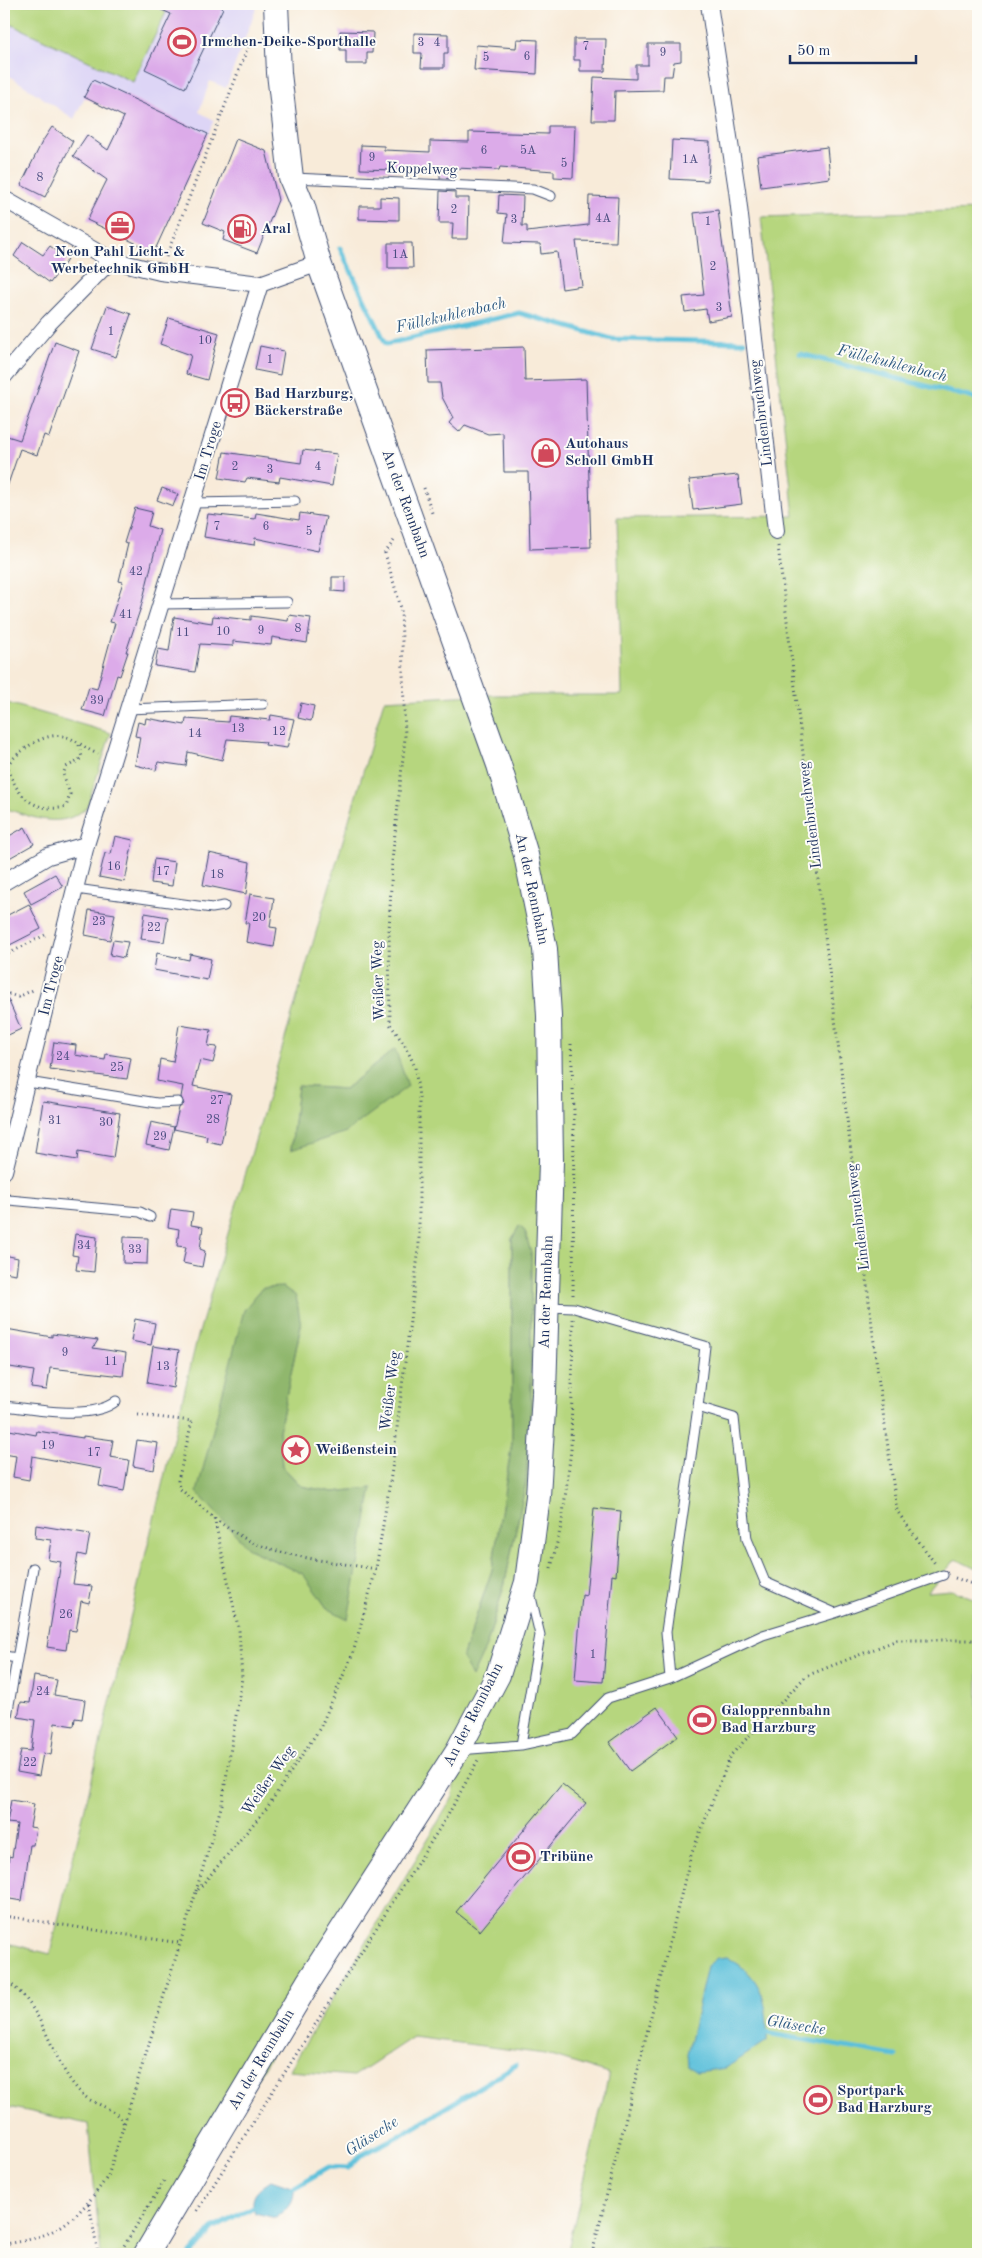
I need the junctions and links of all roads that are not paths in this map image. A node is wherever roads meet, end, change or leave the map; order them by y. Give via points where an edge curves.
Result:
1 (276, 4) edge
2 (709, 4) edge
3 (291, 178) junction
4 (551, 196) dead end
5 (4, 200) edge
6 (111, 260) junction
7 (319, 263) junction
8 (260, 284) junction
9 (4, 376) edge
10 (296, 501) dead end
11 (193, 503) junction
12 (776, 531) road end
13 (287, 602) dead end
14 (161, 604) junction
15 (263, 704) dead end
16 (127, 709) junction
17 (86, 845) junction
18 (4, 882) edge
19 (76, 889) junction
20 (224, 906) dead end
21 (28, 1082) junction
22 (178, 1102) dead end
23 (4, 1171) edge
24 (4, 1197) edge
25 (150, 1217) dead end
26 (546, 1306) junction
27 (116, 1401) dead end
28 (4, 1406) edge
29 (698, 1407) junction
30 (32, 1568) dead end
31 (943, 1575) road end
32 (538, 1579) junction
33 (835, 1613) junction
34 (4, 1656) edge
35 (17, 1658) junction
36 (670, 1678) junction
37 (4, 1733) edge
38 (520, 1745) junction
39 (458, 1750) junction
40 (146, 2254) edge

1 - 3 main road, An der Rennbahn
2 - 12 street, Lindenbruchweg via 737,190
3 - 4 lane, Koppelweg via 533,189
3 - 7 main road, An der Rennbahn
5 - 6 street
6 - 8 street via 160,272
6 - 9 street via 49,323
7 - 8 street
7 - 26 main road, An der Rennbahn via 423,522 526,855 544,949 549,1016 551,1161
8 - 11 street, Im Troge
10 - 11 lane, Im Troge
11 - 14 street, Im Troge
13 - 14 lane
14 - 16 street, Im Troge
15 - 16 lane
16 - 17 street, Im Troge
17 - 18 street via 48,856
17 - 19 street, Im Troge
19 - 20 lane via 212,908
19 - 21 street, Im Troge
21 - 22 lane via 157,1103
21 - 23 street, Im Troge
24 - 25 lane via 140,1212
26 - 29 lane via 574,1308 706,1346
26 - 32 main road, An der Rennbahn
27 - 28 lane via 90,1412
29 - 33 lane via 734,1418 747,1539 765,1582
29 - 36 lane via 666,1632
30 - 35 lane
31 - 33 lane
32 - 38 lane via 540,1635
32 - 39 main road, An der Rennbahn via 498,1675
33 - 36 lane via 763,1635
34 - 35 lane
35 - 37 lane
36 - 38 lane via 608,1698 572,1734
38 - 39 lane
39 - 40 main road, An der Rennbahn via 309,1981

